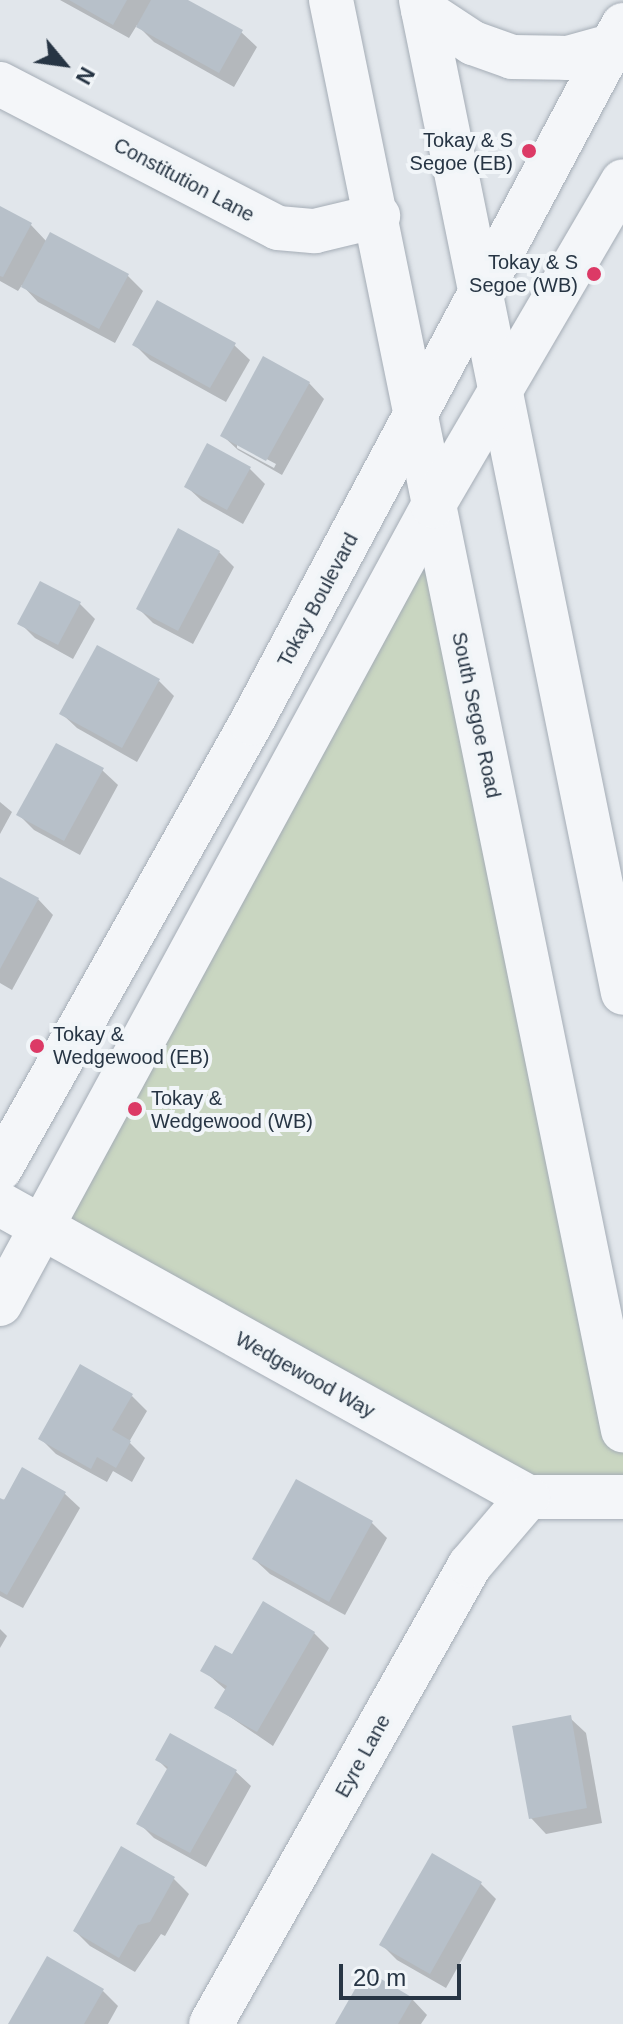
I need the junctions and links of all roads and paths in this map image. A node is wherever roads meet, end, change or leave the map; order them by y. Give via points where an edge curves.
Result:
1 (331, 0) edge
2 (422, 5) edge
3 (617, 36) edge
4 (0, 84) edge
5 (623, 181) edge
6 (378, 216) junction
7 (480, 290) junction
8 (499, 388) junction
9 (415, 420) junction
10 (433, 506) junction
11 (623, 993) edge
12 (0, 1169) edge
13 (0, 1204) edge
14 (43, 1227) junction
15 (0, 1304) edge
16 (623, 1430) edge
17 (528, 1497) junction
18 (623, 1497) edge
19 (211, 2024) edge

1 - 6 street, South Segoe Road
2 - 3 street via 473,43 512,57 568,58
2 - 7 street
3 - 7 street, Tokay Boulevard
4 - 6 street, Constitution Lane via 278,228 315,231
5 - 8 street
6 - 9 street, South Segoe Road
7 - 8 street
7 - 9 street, Tokay Boulevard
8 - 10 street
8 - 11 street
9 - 10 street, South Segoe Road
9 - 12 street, Tokay Boulevard
10 - 14 street
10 - 16 street, South Segoe Road
13 - 14 street, Wedgewood Way
14 - 15 street
14 - 17 street, Wedgewood Way
17 - 18 street, Wedgewood Way
17 - 19 street, Eyre Lane via 470,1565

